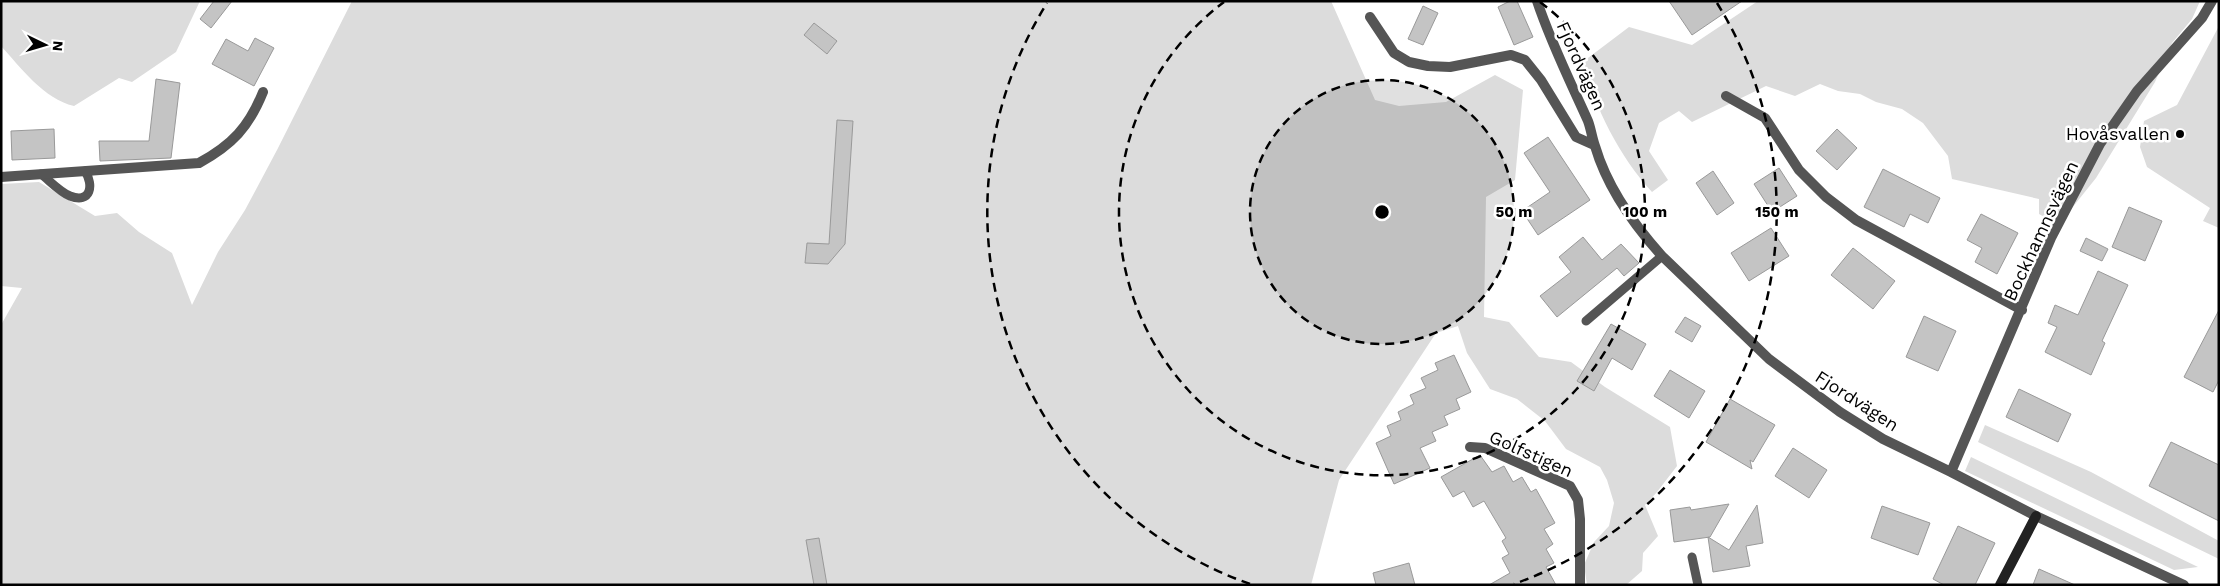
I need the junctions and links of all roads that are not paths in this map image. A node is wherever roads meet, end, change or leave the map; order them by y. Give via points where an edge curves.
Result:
1 (1537, 1) edge
2 (2212, 1) edge
3 (1370, 17) dead end
4 (263, 92) dead end
5 (1726, 96) dead end
6 (1594, 145) junction
7 (85, 170) junction
8 (41, 174) junction
9 (1, 177) edge
10 (1662, 256) junction
11 (2022, 310) junction
12 (1586, 321) dead end
13 (1470, 447) dead end
14 (1952, 472) junction
15 (2036, 516) junction
16 (1692, 557) dead end
17 (1580, 585) edge
18 (1698, 585) edge
19 (2000, 585) edge
20 (2184, 585) edge

1 - 6 street, Fjordvägen via 1588,122
2 - 11 street, Bockhamnsvägen via 2202,18 2137,91 2100,144 2051,238
3 - 6 street, Fjordvägen via 1394,53 1410,62 1450,67 1511,55 1525,60 1576,137
4 - 7 street via 255,113 242,132 217,154 199,163
5 - 11 street via 1765,118 1798,170 1856,220
6 - 10 street, Fjordvägen via 1619,198 1647,240
7 - 8 street
7 - 8 lane via 91,187 89,193 77,198
8 - 9 street
10 - 12 lane
10 - 14 street, Fjordvägen via 1769,359 1804,386 1883,439
11 - 14 street, Bockhamnsvägen
13 - 17 street, Golfstigen via 1485,448 1570,486 1578,500 1580,519
14 - 15 street, Fjordvägen
15 - 19 street
15 - 20 street, Fjordvägen
16 - 18 lane

